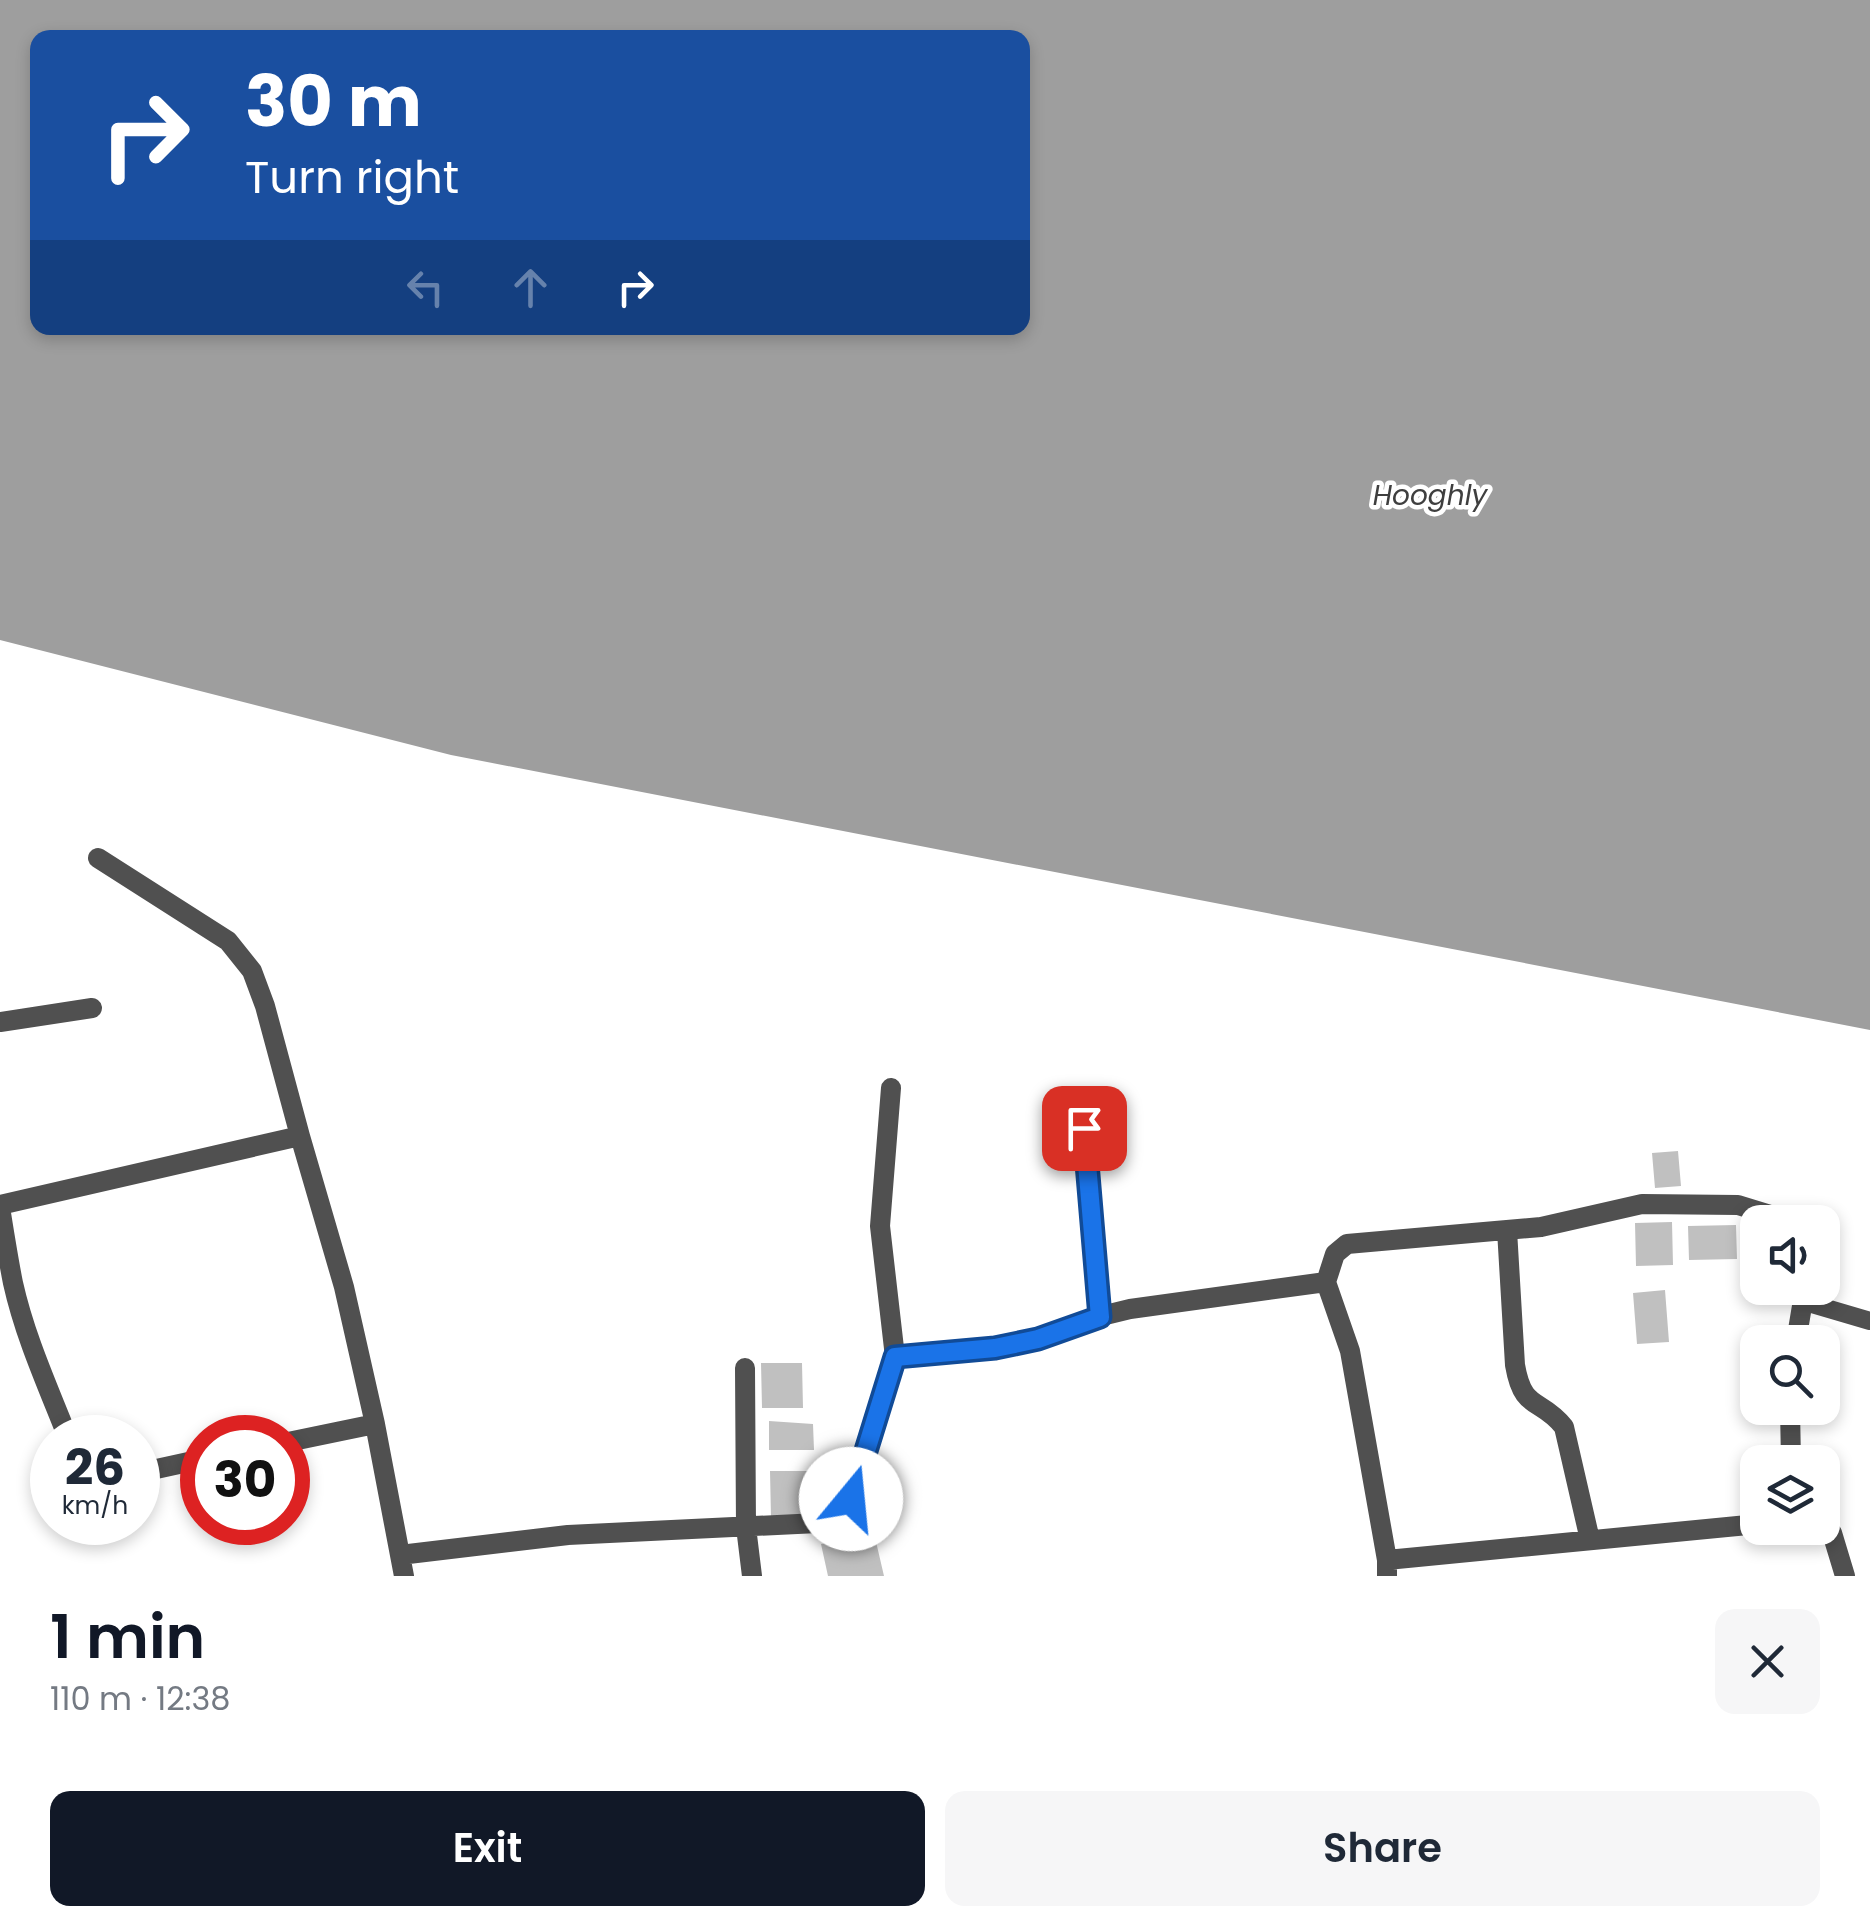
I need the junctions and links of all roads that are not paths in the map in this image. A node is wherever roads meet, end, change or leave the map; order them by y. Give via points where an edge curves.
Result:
1 (98, 858) dead end
2 (92, 1008) dead end
3 (0, 1022) edge
4 (892, 1088) dead end
5 (1084, 1128) dead end
6 (300, 1136) junction
7 (0, 1206) edge
8 (1740, 1206) edge
9 (1507, 1230) junction
10 (1326, 1282) junction
11 (1831, 1305) edge
12 (1100, 1317) junction
13 (1870, 1321) edge
14 (895, 1357) junction
15 (745, 1368) dead end
16 (59, 1415) edge
17 (375, 1424) junction
18 (310, 1437) edge
19 (1740, 1526) edge
20 (746, 1527) junction
21 (1590, 1540) junction
22 (1836, 1545) edge
23 (402, 1566) edge
24 (1387, 1568) edge
25 (752, 1576) edge
26 (1845, 1576) edge

1 - 6 street via 228,941 252,971
2 - 3 street
4 - 14 street via 880,1226
5 - 12 street
6 - 7 street
6 - 17 street
7 - 16 street via 24,1324
8 - 9 street via 1642,1204
9 - 10 street via 1346,1244 1335,1254
9 - 21 street via 1518,1384 1564,1427
10 - 12 street
10 - 24 street via 1350,1350
11 - 13 lane
12 - 14 street via 995,1348
14 - 20 street via 851,1499 840,1512 818,1523
15 - 20 street
17 - 18 street
17 - 23 street
19 - 21 street
20 - 23 street via 568,1535
20 - 25 street
21 - 24 street
22 - 26 street

